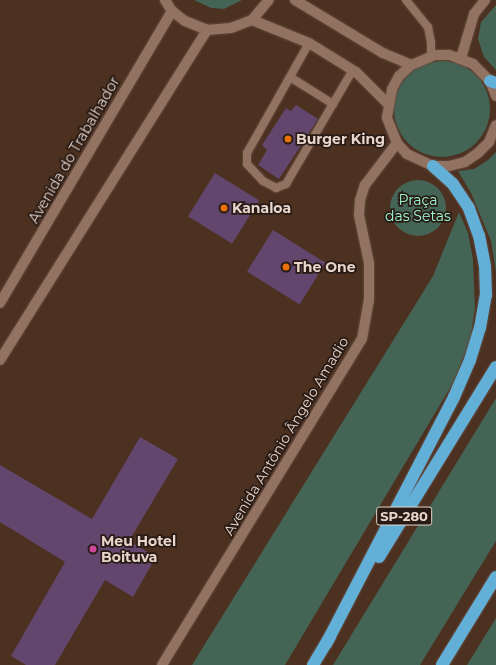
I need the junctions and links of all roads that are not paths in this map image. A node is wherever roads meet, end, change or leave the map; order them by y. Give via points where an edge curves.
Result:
1 (165, 0) edge
2 (269, 0) edge
3 (295, 0) edge
4 (406, 0) edge
5 (485, 0) edge
6 (172, 11) junction
7 (252, 20) junction
8 (206, 30) junction
9 (309, 43) junction
10 (431, 57) junction
11 (461, 58) junction
12 (411, 65) junction
13 (353, 70) junction
14 (290, 77) junction
15 (493, 82) edge
16 (496, 96) edge
17 (333, 104) junction
18 (388, 104) junction
19 (496, 124) edge
20 (397, 143) junction
21 (433, 166) junction
22 (0, 303) edge
23 (0, 360) edge
24 (496, 367) edge
25 (496, 577) edge
26 (326, 644) junction
27 (162, 665) edge
28 (313, 665) edge
29 (442, 665) edge

1 - 6 street
2 - 7 street
3 - 12 street via 383,53
4 - 10 lane via 428,27
5 - 11 street via 474,14
6 - 8 street via 185,21
6 - 22 street, Avenida do Trabalhador
7 - 8 street via 231,28
7 - 9 street
8 - 23 street
9 - 13 street
9 - 14 lane
10 - 11 street via 448,55
10 - 12 street
11 - 15 street via 482,71
12 - 18 street via 399,76
13 - 17 lane
13 - 18 street
14 - 17 lane
14 - 17 lane via 247,153 247,164 263,181 276,188 286,184
15 - 16 street
18 - 20 street via 387,118
19 - 21 street via 489,142 465,162
20 - 21 street via 420,161
20 - 27 street, Avenida Antônio Ângelo Amadio via 365,185 360,200 359,215 369,270 369,301 362,339
21 - 26 highway via 453,184 469,208 480,236 486,295 480,328 454,397
24 - 26 highway, SP-280
25 - 29 highway
26 - 28 highway, SP-280

